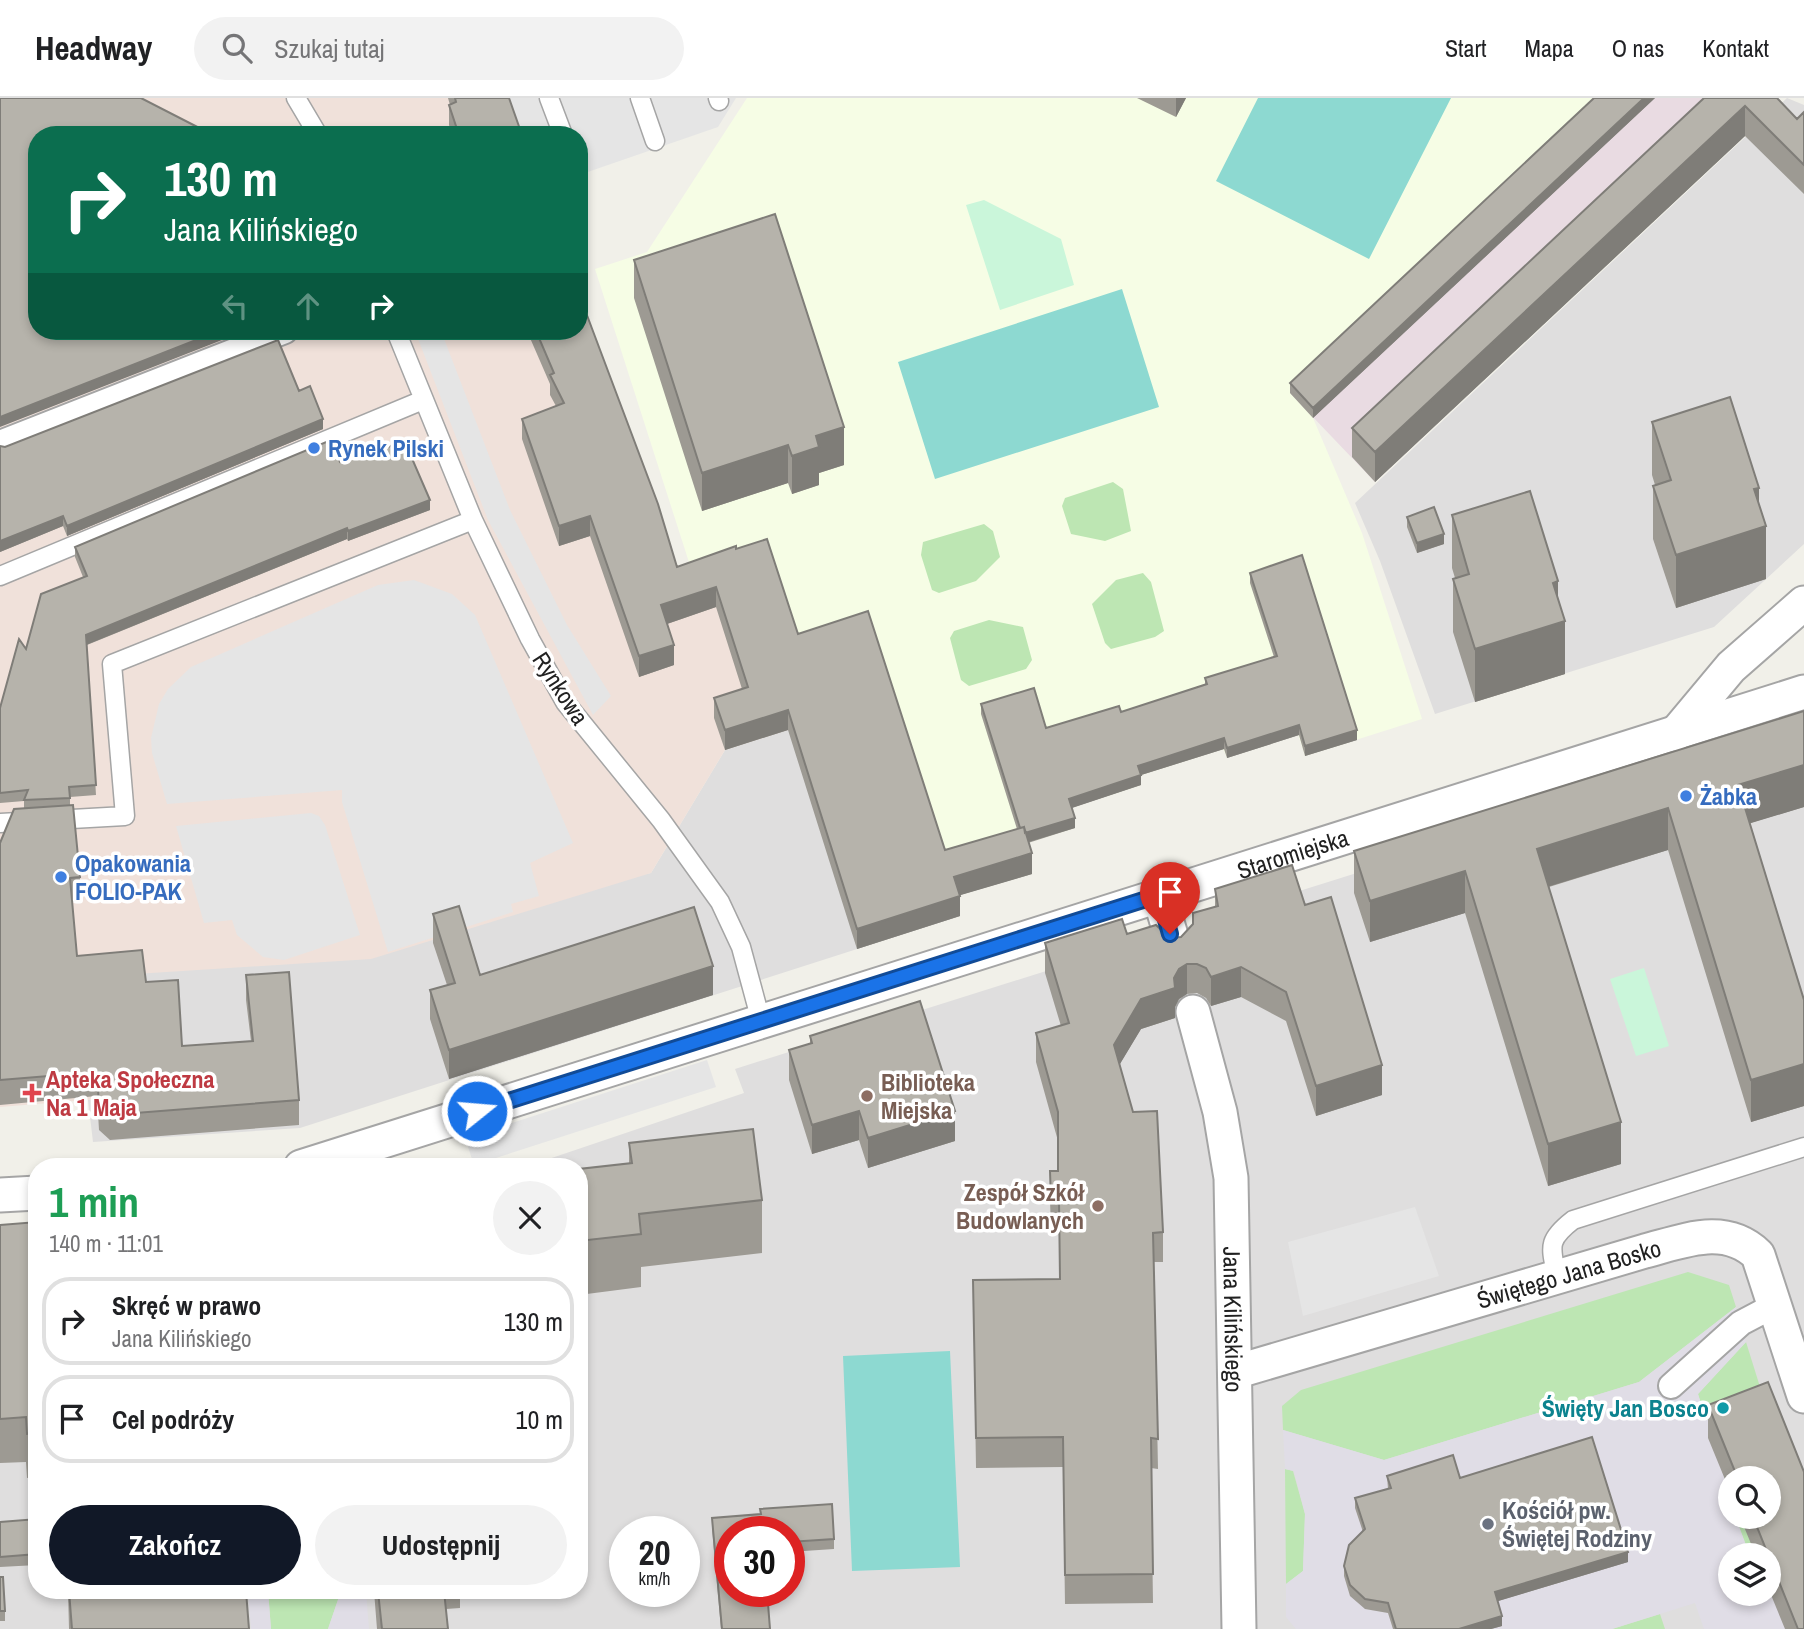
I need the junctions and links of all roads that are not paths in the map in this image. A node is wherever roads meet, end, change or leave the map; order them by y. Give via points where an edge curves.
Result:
1 (296, 98) edge
2 (550, 98) edge
3 (640, 98) edge
4 (313, 126) edge
5 (560, 126) edge
6 (655, 141) dead end
7 (262, 340) edge
8 (400, 340) edge
9 (423, 400) junction
10 (0, 443) edge
11 (473, 520) junction
12 (0, 576) edge
13 (1804, 603) edge
14 (1804, 692) edge
15 (1675, 734) junction
16 (0, 823) edge
17 (1159, 895) junction
18 (1175, 948) edge
19 (1193, 1012) dead end
20 (761, 1021) junction
21 (1804, 1147) edge
22 (329, 1158) edge
23 (28, 1193) edge
24 (0, 1195) edge
25 (1557, 1278) junction
26 (1775, 1305) junction
27 (1235, 1372) junction
28 (1671, 1386) dead end
29 (1804, 1396) edge
30 (1239, 1629) edge

1 - 4 lane
2 - 5 lane
3 - 6 lane
7 - 10 street
8 - 9 lane, Rynkowa
9 - 11 lane, Rynkowa
9 - 12 lane
11 - 16 lane via 112,664 125,816
11 - 20 lane, Rynkowa via 565,702 720,902 741,947
13 - 15 street via 1731,667
14 - 15 street, Staromiejska
15 - 17 street, Staromiejska
17 - 18 street
17 - 20 street, Staromiejska
19 - 27 street, Jana Kilińskiego via 1228,1148 1234,1221
20 - 22 street, Staromiejska
21 - 25 lane via 1573,1220 1556,1233 1550,1246
23 - 24 street
25 - 26 street, Świętego Jana Bosko via 1712,1236 1744,1242 1758,1255
25 - 27 street, Świętego Jana Bosko
26 - 28 street via 1741,1323
26 - 29 street, Świętego Jana Bosko
27 - 30 street, Jana Kilińskiego

